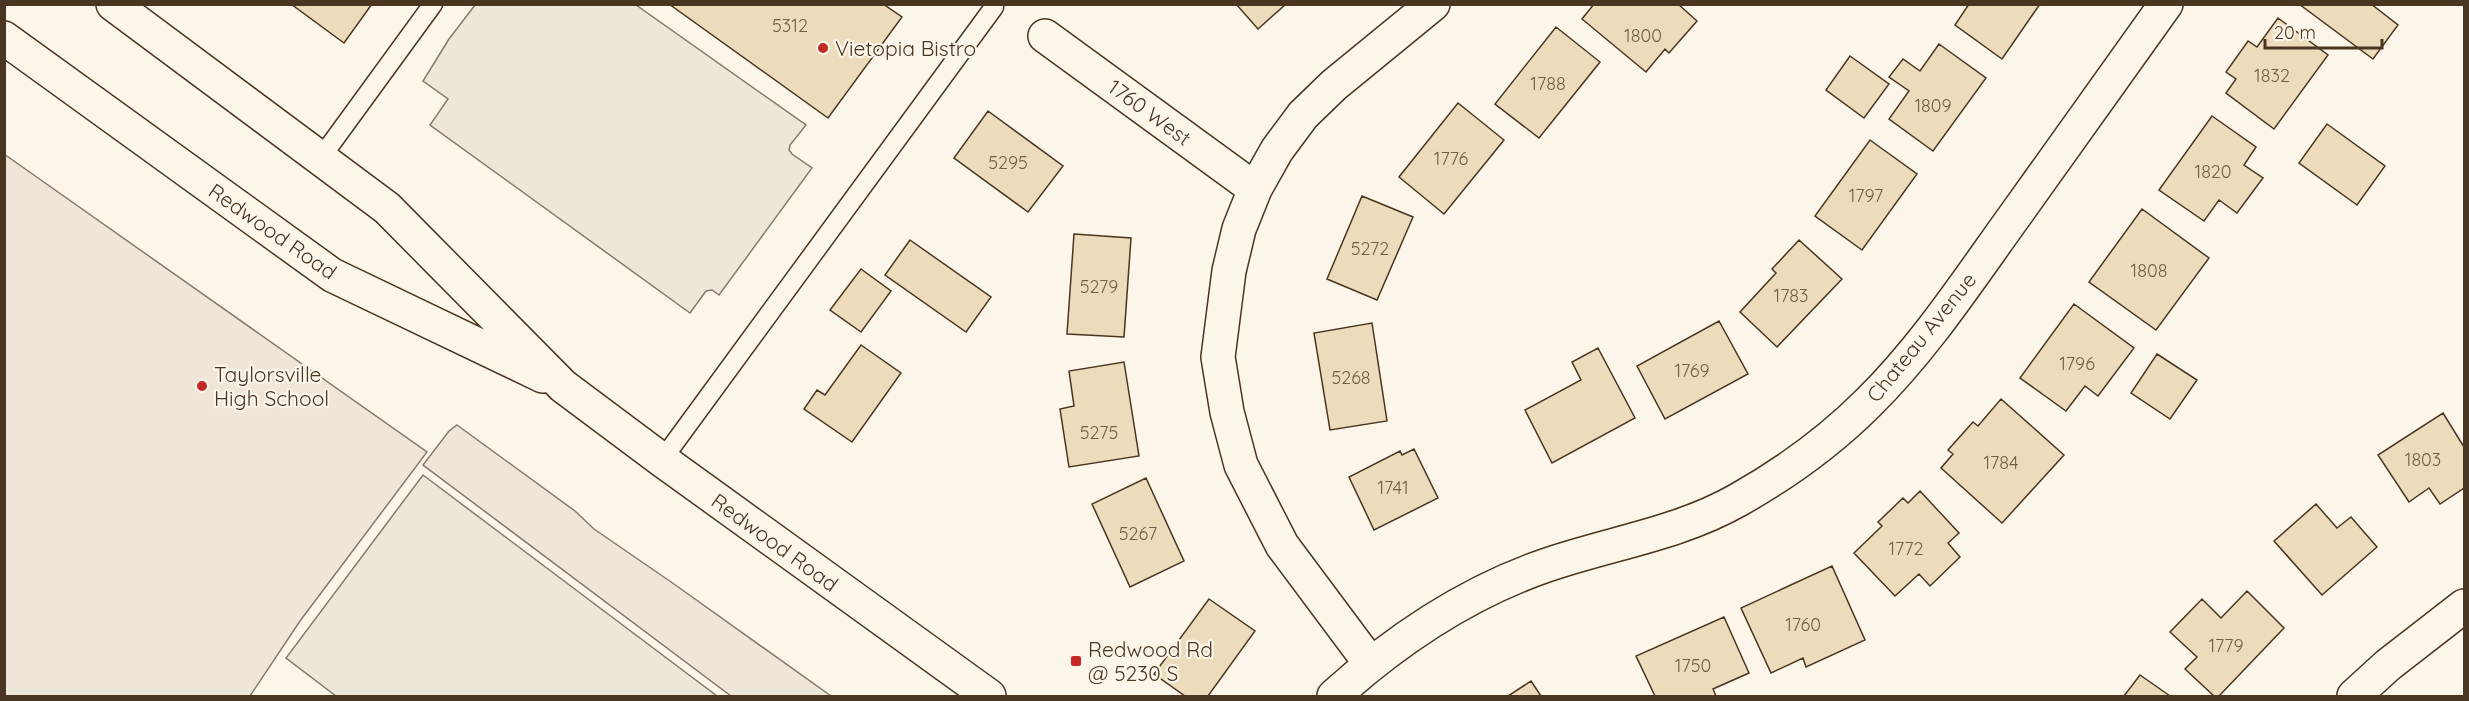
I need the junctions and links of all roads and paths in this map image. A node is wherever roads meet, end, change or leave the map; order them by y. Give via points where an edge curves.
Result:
1 (113, 4) edge
2 (433, 4) edge
3 (994, 4) edge
4 (1433, 4) edge
5 (2166, 4) edge
6 (1045, 36) dead end
7 (4, 38) edge
8 (320, 159) junction
9 (1255, 189) junction
10 (563, 386) junction
11 (662, 460) junction
12 (2464, 606) edge
13 (1370, 663) junction
14 (989, 696) edge
15 (1334, 696) edge
16 (2354, 696) edge

1 - 8 street, Redwood Road
2 - 8 lane
3 - 11 lane
4 - 9 street via 1303,115
5 - 13 street, Chateau Avenue via 1940,319 1867,404 1827,439 1737,501 1656,535 1548,565 1496,585
6 - 9 street, 1760 West
7 - 10 street, Redwood Road via 332,275
8 - 10 street, Redwood Road via 387,208
9 - 13 street via 1239,229 1229,271 1218,357 1227,412 1241,465 1282,545
10 - 11 street, Redwood Road
11 - 14 street, Redwood Road
12 - 16 street
13 - 15 street, Chateau Avenue

